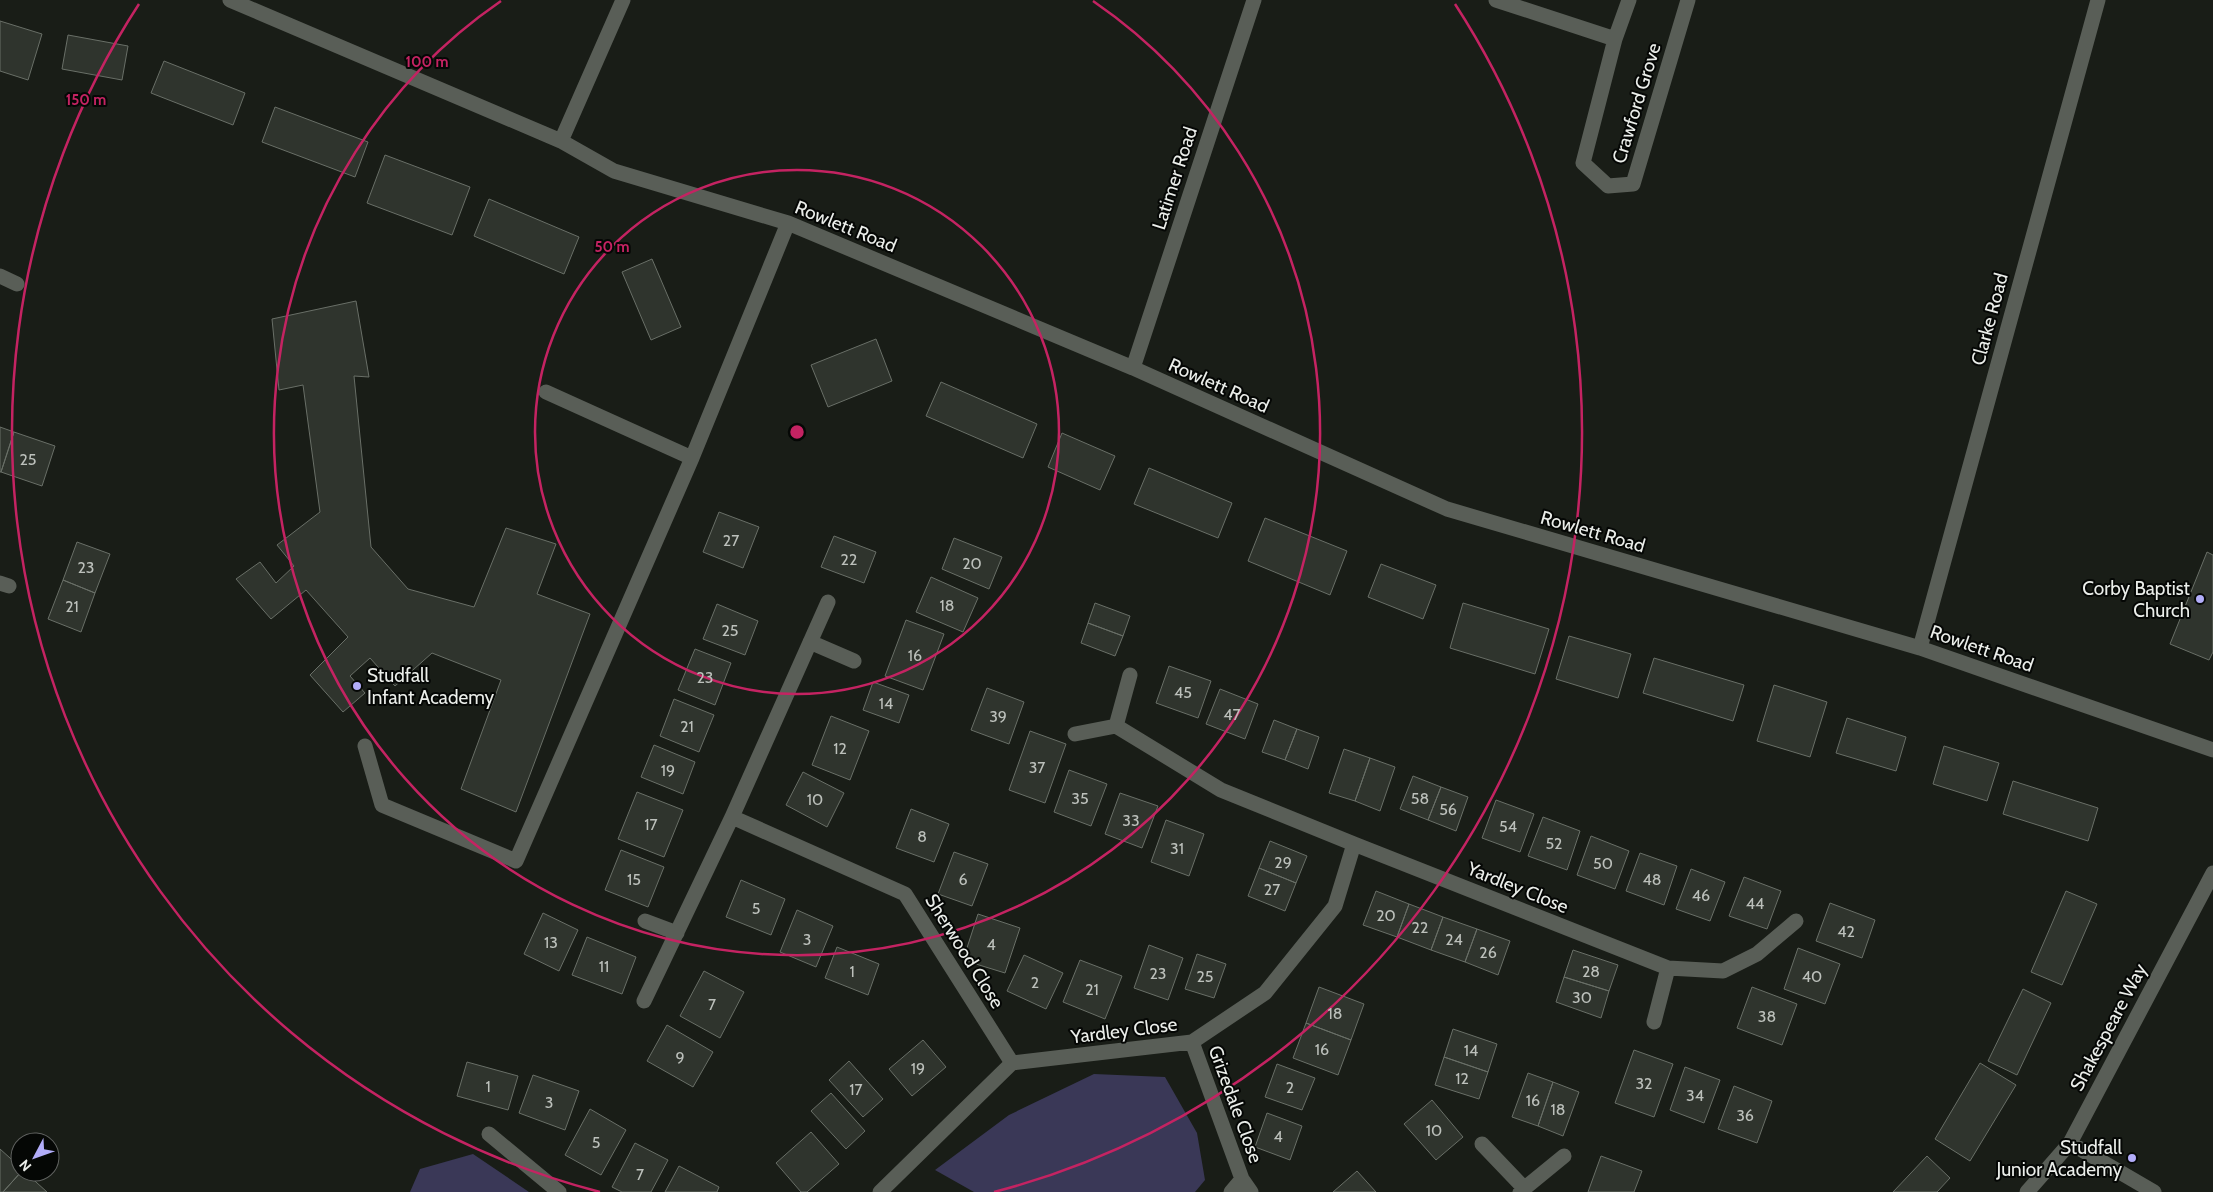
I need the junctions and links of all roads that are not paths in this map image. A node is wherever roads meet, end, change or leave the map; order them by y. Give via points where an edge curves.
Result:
1 (230, 0) edge
2 (623, 0) edge
3 (1254, 0) edge
4 (1496, 0) edge
5 (1629, 0) edge
6 (1688, 0) edge
7 (2098, 0) edge
8 (1615, 39) junction
9 (561, 141) junction
10 (788, 223) junction
11 (0, 276) edge
12 (17, 284) dead end
13 (1133, 368) junction
14 (546, 392) dead end
15 (692, 458) junction
16 (828, 602) dead end
17 (810, 642) junction
18 (1920, 648) junction
19 (854, 661) dead end
20 (1130, 675) dead end
21 (1116, 726) junction
22 (1075, 734) dead end
23 (365, 746) dead end
24 (2213, 750) edge
25 (732, 817) junction
26 (1354, 844) junction
27 (2213, 873) edge
28 (645, 921) dead end
29 (1796, 921) dead end
30 (677, 933) junction
31 (1668, 968) junction
32 (644, 1001) dead end
33 (1654, 1022) dead end
34 (1192, 1042) junction
35 (1012, 1063) junction
36 (489, 1134) dead end
37 (2070, 1143) junction
38 (1482, 1144) dead end
39 (1564, 1156) dead end
40 (1246, 1186) edge
41 (1522, 1190) edge
42 (559, 1192) edge
43 (880, 1192) edge
44 (1230, 1192) edge
45 (2027, 1192) edge
46 (2154, 1192) edge

1 - 9 street, Rowlett Road
2 - 9 street
3 - 13 street, Latimer Road
4 - 8 street, Crawford Grove
5 - 8 street, Crawford Grove
6 - 8 street, Crawford Grove via 1633,184 1608,186 1583,163
7 - 18 street, Clarke Road
9 - 10 street, Rowlett Road via 614,171
10 - 13 street, Rowlett Road
10 - 15 street
11 - 12 street
13 - 18 street, Rowlett Road via 1447,509
14 - 15 street
15 - 23 street via 516,861 382,805
16 - 17 street
17 - 19 street
17 - 25 street
18 - 24 street, Rowlett Road
20 - 21 street
21 - 22 street
21 - 26 street, Yardley Close via 1221,790
25 - 30 street
25 - 35 street, Sherwood Close via 905,894
26 - 31 street, Yardley Close
26 - 34 street, Yardley Close via 1335,906 1265,993
27 - 37 street, Shakespeare Way
28 - 30 street
29 - 31 street, Yardley Close via 1757,954 1723,971
30 - 32 street
31 - 33 street
34 - 35 street, Yardley Close
34 - 40 street, Grizedale Close
35 - 43 street
36 - 42 street
37 - 45 street, Shakespeare Way
37 - 46 street
38 - 41 street
39 - 41 street
40 - 44 street, Grizedale Close

